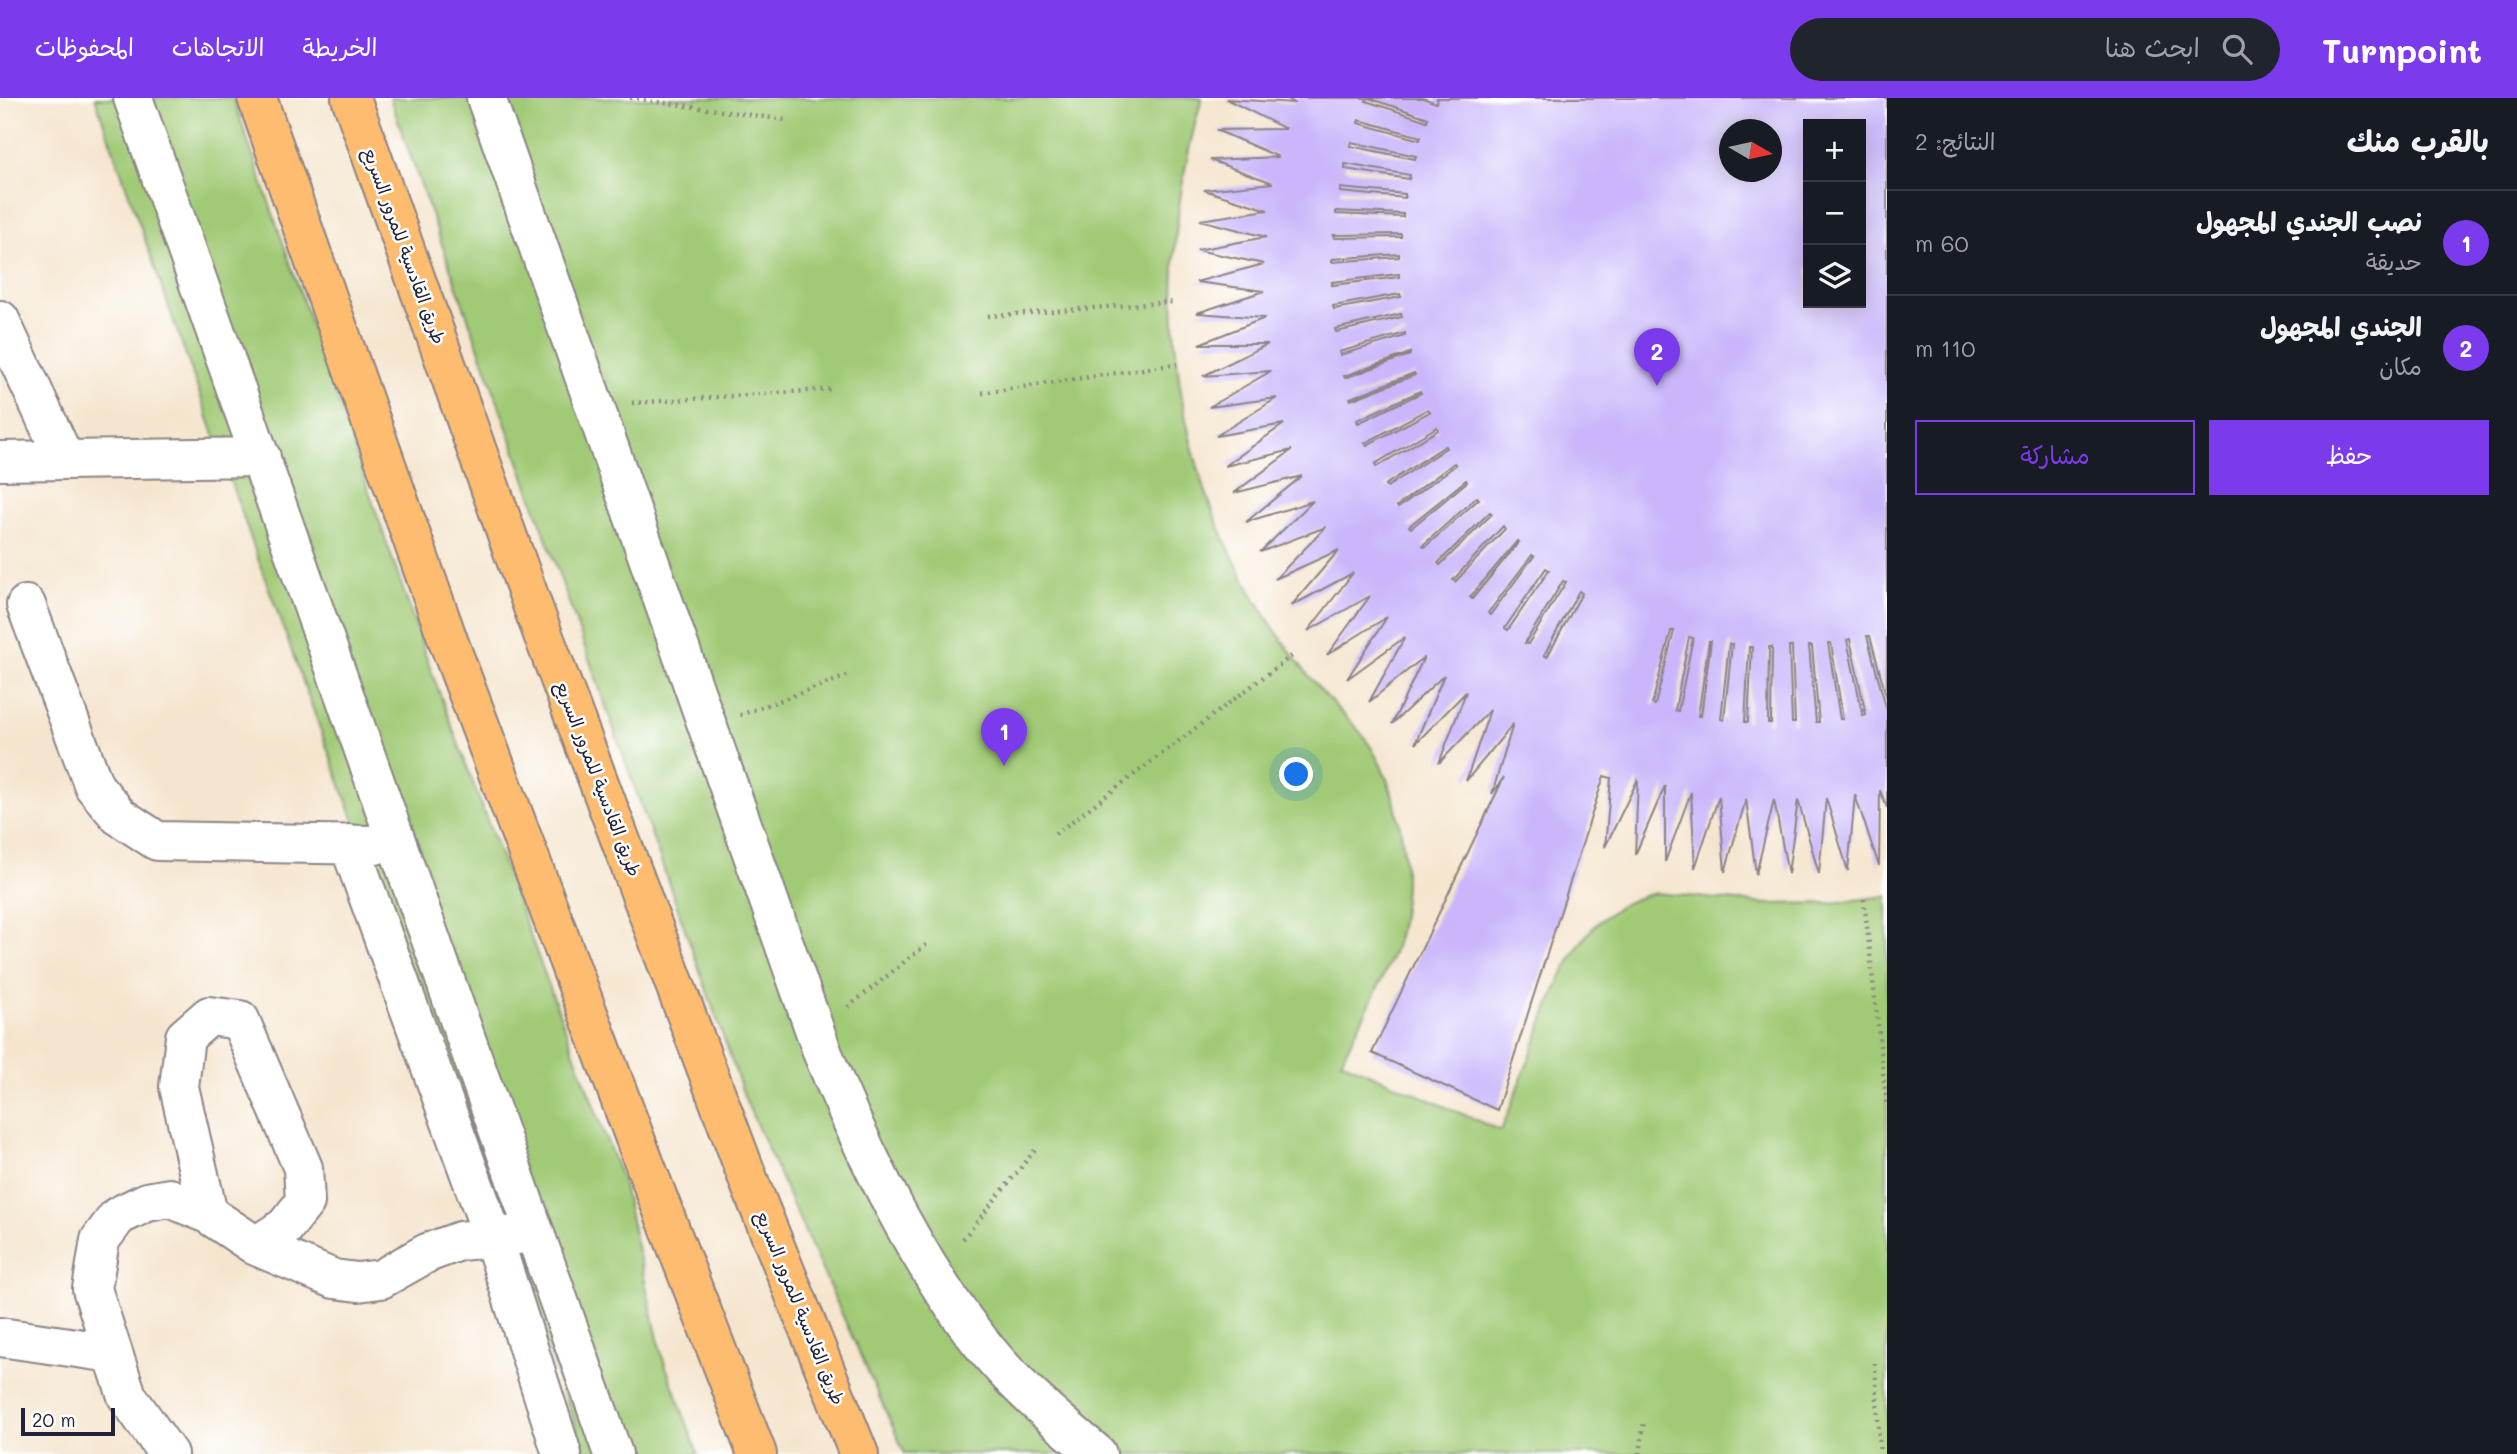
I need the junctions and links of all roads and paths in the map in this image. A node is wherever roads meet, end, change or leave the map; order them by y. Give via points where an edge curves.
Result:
1 (133, 98) edge
2 (257, 98) edge
3 (351, 98) edge
4 (486, 98) edge
5 (631, 98) edge
6 (786, 120) dead end
7 (1172, 302) dead end
8 (988, 316) dead end
9 (0, 320) edge
10 (1177, 364) dead end
11 (834, 389) dead end
12 (982, 393) dead end
13 (632, 403) dead end
14 (261, 457) junction
15 (65, 460) junction
16 (0, 461) edge
17 (26, 605) dead end
18 (1293, 655) dead end
19 (850, 675) dead end
20 (740, 715) dead end
21 (1055, 834) dead end
22 (349, 844) junction
23 (398, 846) junction
24 (1864, 899) dead end
25 (927, 944) dead end
26 (848, 1007) dead end
27 (1887, 1108) edge
28 (1036, 1149) dead end
29 (208, 1214) junction
30 (535, 1233) junction
31 (493, 1237) junction
32 (962, 1239) dead end
33 (256, 1246) junction
34 (0, 1337) edge
35 (112, 1353) junction
36 (1875, 1363) dead end
37 (1644, 1422) dead end
38 (168, 1454) edge
39 (562, 1454) edge
40 (613, 1454) edge
41 (757, 1454) edge
42 (859, 1454) edge
43 (1097, 1454) edge
44 (1640, 1454) edge
45 (1880, 1454) edge

1 - 14 street
2 - 41 highway via 454,656
3 - 42 highway, طريق القادسية للمرور السريع via 535,613 750,1184
4 - 43 street via 848,1114 943,1289 1009,1375
5 - 6 path
7 - 8 path
9 - 15 street
10 - 12 path
11 - 13 path
14 - 15 street
14 - 23 street
15 - 16 street
17 - 22 street via 94,786 119,816 158,841
18 - 21 path
19 - 20 path
22 - 23 street
22 - 31 street
23 - 30 street
24 - 27 path
25 - 26 path
28 - 32 path
29 - 33 street
29 - 33 street via 179,1087 185,1037 209,1016 240,1020 303,1168 305,1202 285,1227
29 - 35 street via 170,1198 147,1202 118,1216 100,1240 92,1289
30 - 31 street
30 - 40 street
31 - 33 street via 460,1241 381,1279 358,1282 334,1279
31 - 39 street
34 - 35 street
35 - 38 street via 127,1396
36 - 45 path
37 - 44 path

